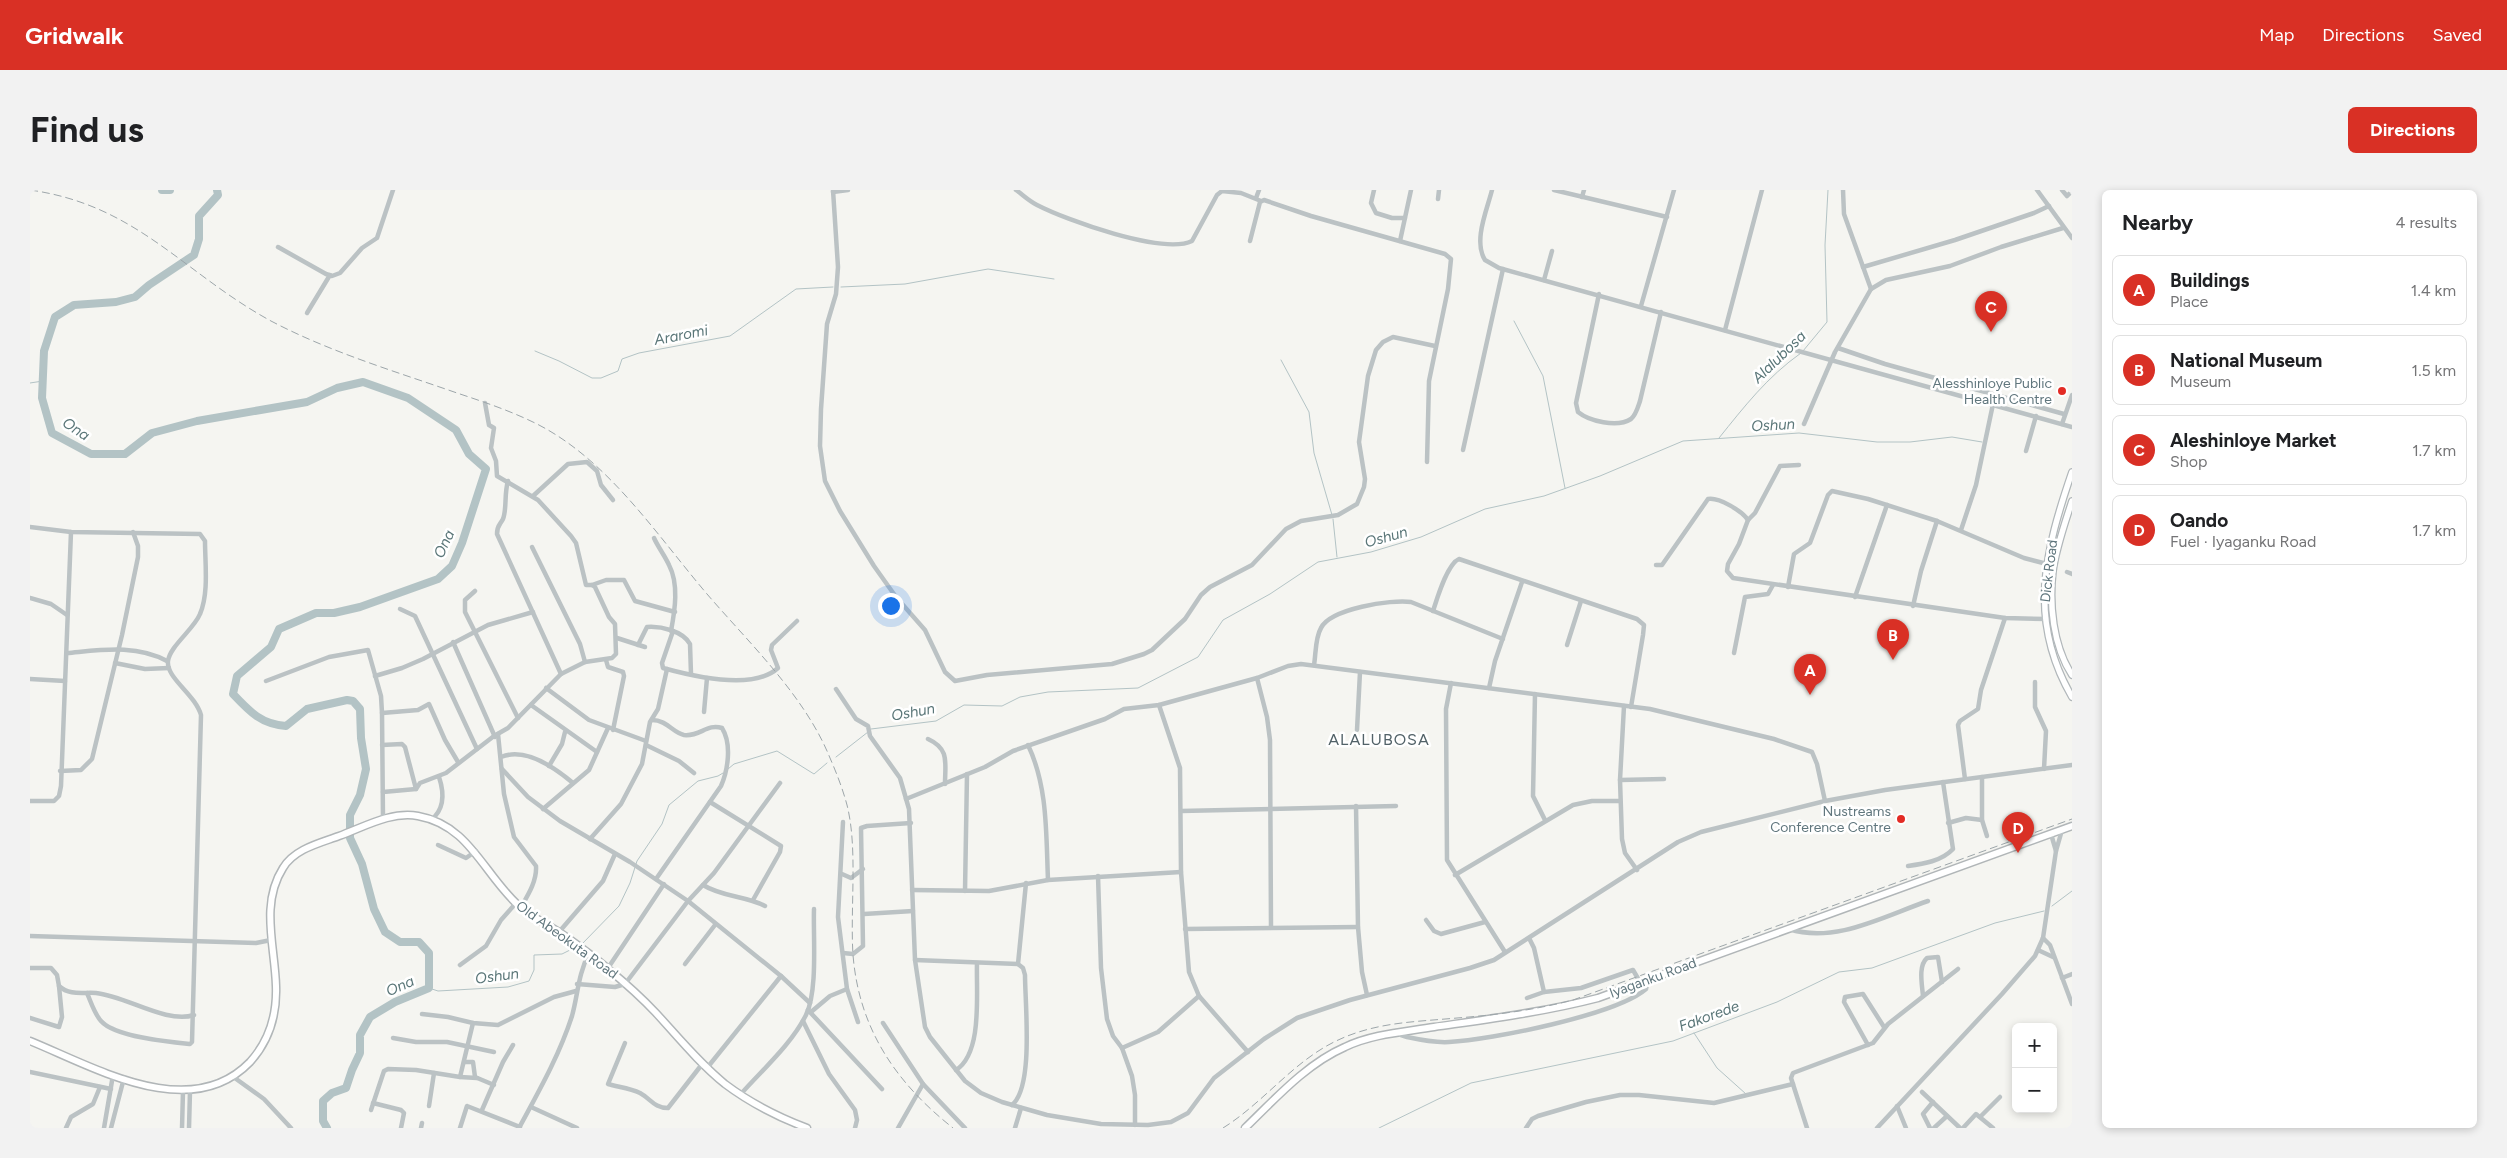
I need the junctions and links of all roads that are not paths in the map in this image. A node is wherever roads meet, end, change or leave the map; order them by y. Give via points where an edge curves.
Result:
1 (392, 190) edge
2 (848, 190) edge
3 (1016, 190) edge
4 (1259, 190) edge
5 (1374, 190) edge
6 (1411, 190) edge
7 (1439, 190) edge
8 (1492, 190) edge
9 (1554, 190) edge
10 (1584, 190) edge
11 (1674, 190) edge
12 (1762, 190) edge
13 (1843, 190) edge
14 (2037, 190) edge
15 (2062, 190) edge
16 (833, 191) edge
17 (2072, 191) edge
18 (1582, 198) junction
19 (1259, 199) junction
20 (1438, 199) dead end
21 (2049, 206) junction
22 (1667, 217) junction
23 (1405, 218) junction
24 (2063, 228) junction
25 (2072, 238) edge
26 (1250, 240) dead end
27 (1400, 241) junction
28 (278, 247) dead end
29 (1552, 251) dead end
30 (1863, 267) junction
31 (1503, 269) junction
32 (330, 275) junction
33 (1544, 280) junction
34 (1871, 289) junction
35 (1599, 294) junction
36 (1641, 306) junction
37 (1661, 312) junction
38 (307, 313) dead end
39 (1725, 330) junction
40 (1435, 346) junction
41 (1838, 348) junction
42 (1832, 360) junction
43 (2072, 395) edge
44 (484, 403) dead end
45 (1993, 404) junction
46 (2064, 414) junction
47 (2036, 416) junction
48 (1804, 424) dead end
49 (2062, 424) junction
50 (2072, 426) edge
51 (1463, 450) dead end
52 (2026, 451) dead end
53 (1427, 462) dead end
54 (1799, 465) dead end
55 (2072, 472) edge
56 (508, 481) junction
57 (533, 496) junction
58 (613, 500) dead end
59 (2072, 501) edge
60 (1887, 505) junction
61 (1748, 520) junction
62 (1937, 521) junction
63 (30, 527) edge
64 (1961, 530) junction
65 (71, 532) junction
66 (133, 532) junction
67 (654, 538) dead end
68 (532, 547) dead end
69 (2047, 564) junction
70 (1656, 565) dead end
71 (1522, 582) junction
72 (592, 585) junction
73 (1773, 585) junction
74 (1788, 587) junction
75 (475, 591) dead end
76 (1855, 597) junction
77 (30, 598) edge
78 (1581, 601) junction
79 (1913, 606) junction
80 (400, 609) dead end
81 (532, 612) junction
82 (675, 612) junction
83 (1433, 612) junction
84 (68, 615) junction
85 (2005, 618) junction
86 (2045, 619) junction
87 (2053, 620) junction
88 (797, 621) dead end
89 (474, 631) junction
90 (672, 631) junction
91 (617, 638) junction
92 (1503, 639) junction
93 (452, 642) junction
94 (638, 645) junction
95 (1567, 645) dead end
96 (645, 647) dead end
97 (118, 648) junction
98 (67, 652) junction
99 (433, 653) junction
100 (1734, 653) dead end
101 (606, 660) junction
102 (168, 661) junction
103 (585, 662) junction
104 (115, 663) junction
105 (1314, 666) junction
106 (169, 668) junction
107 (667, 669) junction
108 (1360, 672) junction
109 (561, 674) junction
110 (691, 674) junction
111 (2072, 675) edge
112 (376, 676) junction
113 (707, 678) junction
114 (1257, 678) junction
115 (30, 679) edge
116 (65, 681) junction
117 (266, 682) dead end
118 (2035, 682) dead end
119 (1451, 683) junction
120 (546, 688) junction
121 (1489, 688) junction
122 (836, 689) dead end
123 (1535, 694) junction
124 (2072, 697) edge
125 (531, 705) junction
126 (1159, 705) junction
127 (1624, 706) junction
128 (1631, 707) junction
129 (704, 712) dead end
130 (382, 713) junction
131 (518, 718) junction
132 (652, 720) junction
133 (610, 729) junction
134 (1356, 730) dead end
135 (565, 732) junction
136 (496, 735) junction
137 (928, 739) dead end
138 (646, 743) junction
139 (382, 745) junction
140 (1028, 745) junction
141 (477, 749) junction
142 (597, 752) junction
143 (501, 757) junction
144 (458, 762) junction
145 (2072, 765) edge
146 (549, 766) junction
147 (502, 769) junction
148 (2044, 769) junction
149 (60, 772) junction
150 (694, 773) dead end
151 (967, 774) junction
152 (439, 777) junction
153 (1982, 777) junction
154 (1664, 778) dead end
155 (1965, 779) junction
156 (1620, 780) junction
157 (1943, 782) junction
158 (572, 783) junction
159 (780, 783) dead end
160 (944, 784) junction
161 (416, 789) junction
162 (383, 792) junction
163 (906, 799) junction
164 (30, 801) edge
165 (1620, 801) junction
166 (1825, 801) junction
167 (710, 802) junction
168 (1356, 806) junction
169 (1396, 806) dead end
170 (544, 809) junction
171 (1270, 809) junction
172 (1180, 811) junction
173 (383, 819) junction
174 (431, 820) junction
175 (1545, 820) junction
176 (1982, 820) junction
177 (843, 822) dead end
178 (911, 823) junction
179 (1948, 823) junction
180 (748, 824) junction
181 (2072, 826) edge
182 (2062, 830) junction
183 (2051, 834) junction
184 (1987, 836) dead end
185 (590, 839) junction
186 (438, 845) dead end
187 (476, 851) junction
188 (2056, 851) junction
189 (615, 854) junction
190 (1908, 866) dead end
191 (863, 869) junction
192 (1637, 870) junction
193 (1181, 872) junction
194 (842, 874) junction
195 (1455, 875) junction
196 (1098, 876) junction
197 (656, 879) junction
198 (1048, 880) junction
199 (1026, 883) junction
200 (664, 884) junction
201 (703, 884) junction
202 (912, 890) junction
203 (965, 891) junction
204 (754, 900) junction
205 (688, 901) junction
206 (1928, 901) dead end
207 (518, 905) junction
208 (766, 906) dead end
209 (814, 909) dead end
210 (913, 911) junction
211 (864, 914) junction
212 (1426, 920) dead end
213 (1484, 922) junction
214 (715, 925) junction
215 (1272, 927) junction
216 (1358, 927) junction
217 (1185, 929) junction
218 (1789, 929) junction
219 (559, 932) junction
220 (30, 936) edge
221 (1529, 938) junction
222 (2043, 938) junction
223 (195, 940) junction
224 (271, 940) junction
225 (2038, 950) junction
226 (1505, 952) junction
227 (589, 953) junction
228 (843, 953) junction
229 (2053, 957) junction
230 (915, 960) junction
231 (977, 963) junction
232 (685, 964) dead end
233 (1018, 964) junction
234 (460, 965) dead end
235 (30, 968) edge
236 (608, 968) junction
237 (1958, 969) dead end
238 (2072, 974) edge
239 (781, 976) junction
240 (2062, 978) junction
241 (1648, 980) junction
242 (1640, 982) junction
243 (1942, 982) junction
244 (577, 984) junction
245 (625, 984) junction
246 (59, 986) junction
247 (847, 988) junction
248 (576, 991) junction
249 (1544, 992) junction
250 (87, 993) junction
251 (1367, 995) junction
252 (1199, 996) junction
253 (1924, 996) junction
254 (1527, 998) dead end
255 (810, 1003) junction
256 (2072, 1004) edge
257 (810, 1011) junction
258 (194, 1014) junction
259 (422, 1014) dead end
260 (30, 1018) edge
261 (803, 1021) junction
262 (858, 1022) dead end
263 (473, 1023) junction
264 (883, 1023) dead end
265 (1884, 1027) junction
266 (1400, 1032) junction
267 (393, 1038) dead end
268 (30, 1041) edge
269 (625, 1043) dead end
270 (512, 1045) dead end
271 (468, 1046) junction
272 (1868, 1046) junction
273 (1122, 1048) junction
274 (494, 1052) dead end
275 (1248, 1052) junction
276 (464, 1062) junction
277 (705, 1065) junction
278 (956, 1070) junction
279 (30, 1072) edge
280 (434, 1073) junction
281 (113, 1075) junction
282 (232, 1076) junction
283 (460, 1077) junction
284 (124, 1078) junction
285 (477, 1078) junction
286 (923, 1084) junction
287 (1793, 1084) junction
288 (494, 1085) junction
289 (100, 1087) junction
290 (110, 1089) junction
291 (882, 1090) dead end
292 (187, 1091) junction
293 (1922, 1092) dead end
294 (740, 1095) junction
295 (2000, 1097) dead end
296 (109, 1100) junction
297 (117, 1102) junction
298 (1933, 1102) junction
299 (373, 1103) junction
300 (1012, 1105) junction
301 (429, 1106) dead end
302 (1897, 1106) junction
303 (531, 1107) junction
304 (1021, 1108) junction
305 (107, 1110) junction
306 (371, 1110) dead end
307 (482, 1110) junction
308 (115, 1113) junction
309 (1947, 1116) junction
310 (1981, 1116) junction
311 (1135, 1125) junction
312 (1101, 1126) edge
313 (66, 1128) edge
314 (104, 1128) edge
315 (111, 1128) edge
316 (182, 1128) edge
317 (189, 1128) edge
318 (291, 1128) edge
319 (401, 1128) edge
320 (460, 1128) edge
321 (519, 1128) edge
322 (577, 1128) edge
323 (806, 1128) edge
324 (855, 1128) edge
325 (898, 1128) edge
326 (965, 1128) edge
327 (1016, 1128) edge
328 (1245, 1128) edge
329 (1526, 1128) edge
330 (1807, 1128) edge
331 (1877, 1128) edge
332 (1906, 1128) edge
333 (1930, 1128) edge
334 (1934, 1128) edge
335 (1961, 1128) edge
336 (1994, 1128) edge

1 - 32 street via 376,238 362,248 340,274
2 - 16 street
3 - 19 street via 1038,206 1071,220 1158,243 1192,241 1220,192
4 - 19 street
5 - 23 street via 1372,203 1376,213
6 - 23 street
7 - 20 street
8 - 31 street via 1480,250 1484,260
9 - 18 street
10 - 18 street
11 - 22 street
12 - 39 street
13 - 30 street via 1844,214
14 - 21 street
15 - 17 street via 2066,196
16 - 40 street via 838,268 836,294 827,324 821,409 820,446 826,481 840,511 874,566 925,630 945,672 955,681 986,675 1112,664 1152,650 1185,618 1201,595 1252,565 1286,529 1301,521 1338,515 1357,504 1365,479 1359,442 1368,376 1376,350 1393,337
18 - 22 street
19 - 26 street
19 - 27 street
21 - 24 street
21 - 30 street via 1954,240
22 - 36 street
23 - 27 street
24 - 25 street
24 - 34 street via 1955,265 1886,280
27 - 40 street via 1445,254 1451,259
28 - 32 street
29 - 33 street
30 - 34 street
31 - 33 street
31 - 51 street
32 - 38 street
33 - 35 street
34 - 41 street
35 - 36 street
35 - 37 street via 1576,403 1578,412 1592,420 1617,422 1634,415
36 - 37 street
37 - 39 street
39 - 42 street
40 - 53 street via 1429,381
41 - 42 street
41 - 46 street
42 - 45 street
42 - 48 street
43 - 46 street
44 - 56 street via 489,426 494,428 491,448 497,476
45 - 47 street
45 - 64 street via 1976,485
46 - 49 street
47 - 49 street
47 - 52 street
49 - 50 street
54 - 61 street via 1780,466
55 - 69 main road, Dick Road via 2053,532
56 - 57 street
56 - 81 street via 503,518 496,534
57 - 58 street via 568,464 586,462 597,471 601,485
57 - 72 street via 574,539 584,582
59 - 87 main road, Dick Road via 2053,571
60 - 62 street
60 - 74 street via 1830,492 1810,543 1794,554
60 - 76 street
61 - 70 street via 1714,498 1708,499 1662,565
61 - 73 street via 1727,572 1733,578
62 - 64 street
62 - 79 street
63 - 65 street
64 - 69 street via 2024,558
65 - 66 street
65 - 84 street
66 - 97 street via 138,557
66 - 102 street via 200,534 205,541 202,609
67 - 82 street via 674,582
68 - 103 street via 580,644
69 - 86 main road, Dick Road
71 - 78 street
71 - 83 street via 1456,560
71 - 92 street
72 - 82 street via 606,580 625,581 635,601
72 - 91 street via 615,624
73 - 74 street
73 - 100 street via 1768,594 1745,597
74 - 76 street
75 - 89 street via 469,595 464,607
76 - 79 street
77 - 84 street via 51,604
78 - 95 street
78 - 128 street via 1637,619 1644,625
79 - 85 street
80 - 99 street via 415,616
81 - 89 street
81 - 109 street
82 - 90 street
83 - 92 street
83 - 105 street via 1404,602 1337,614 1321,627
84 - 98 street
85 - 86 street
85 - 155 street via 1981,690 1978,709 1958,725
86 - 87 street
86 - 124 main road, Dick Road via 2053,655
87 - 111 main road, Dick Road via 2060,649
88 - 113 street via 772,644 771,650 778,666 775,671 743,679
89 - 93 street
89 - 131 street
90 - 94 street via 647,627
90 - 107 street via 662,663
90 - 110 street via 686,638 690,644
91 - 94 street
91 - 101 street via 616,654
92 - 121 street
93 - 99 street
93 - 136 street
94 - 96 street
97 - 98 street
97 - 102 street
97 - 104 street
98 - 116 street
99 - 112 street
99 - 141 street
101 - 103 street
101 - 133 street via 608,667 623,672 624,676
102 - 106 street
103 - 109 street
104 - 106 street
104 - 149 street via 92,758 80,770
105 - 108 street
105 - 114 street via 1288,666
106 - 223 street via 170,674 194,698 200,715
107 - 110 street
107 - 132 street via 658,709
108 - 119 street
108 - 134 street
109 - 120 street
110 - 113 street
112 - 117 street via 368,650 321,660
112 - 130 street
113 - 129 street
114 - 126 street
114 - 171 street via 1268,724
115 - 116 street
116 - 149 street
118 - 148 street via 2035,707 2046,731
119 - 121 street
119 - 195 street via 1446,709 1446,849
120 - 125 street
120 - 133 street via 589,720
121 - 123 street
122 - 163 street via 856,719 868,726 870,736 894,768
123 - 127 street
123 - 175 street via 1533,796
125 - 131 street
125 - 135 street
126 - 140 street via 1131,707
126 - 172 street via 1178,759
127 - 128 street
127 - 156 street
128 - 166 street via 1743,731 1808,750 1814,755
130 - 139 street
130 - 144 street via 418,710 429,704
131 - 136 street
132 - 138 street
132 - 167 street via 671,726 684,735 696,734 710,726 722,728 727,740 726,776
133 - 138 street
133 - 142 street
135 - 142 street
135 - 146 street
136 - 141 street
136 - 143 street
137 - 160 street via 943,750 946,760
138 - 150 street
138 - 185 street via 642,764 621,804
139 - 161 street via 402,744 405,747
139 - 162 street
140 - 151 street
140 - 198 street via 1042,787
141 - 144 street
142 - 158 street via 588,770
143 - 146 street via 521,754
143 - 147 street
144 - 152 street
145 - 148 street
146 - 158 street
147 - 170 street via 528,798
147 - 207 street via 514,837 536,866 533,885
148 - 153 street
149 - 164 street via 59,796 54,801
151 - 160 street
151 - 203 street
152 - 161 street via 420,783
152 - 174 street via 443,797 437,815
153 - 155 street
153 - 176 street
154 - 156 street
155 - 157 street
156 - 165 street
157 - 166 street
157 - 179 street
158 - 170 street
159 - 180 street
160 - 163 street
161 - 162 street
162 - 173 street
163 - 178 street
165 - 175 street via 1580,803
165 - 192 street via 1623,846
166 - 192 street via 1690,836
167 - 180 street
167 - 197 street
168 - 169 street
168 - 171 street
168 - 216 street
170 - 185 street
171 - 172 street
171 - 215 street
172 - 193 street
173 - 174 highway, Old Abeokuta Road via 407,814
173 - 224 highway, Old Abeokuta Road via 292,857 273,890
174 - 187 highway, Old Abeokuta Road via 459,834
175 - 195 street
176 - 179 street via 1966,818
176 - 184 street
177 - 194 street
178 - 191 street via 863,826
178 - 202 street
179 - 190 street via 1954,847 1949,853 1925,864
180 - 201 street
180 - 204 street via 781,848
181 - 182 highway, Iyaganku Road
182 - 183 highway, Iyaganku Road
182 - 188 street
183 - 188 street
183 - 218 highway, Iyaganku Road
185 - 189 street
186 - 187 street via 466,858
187 - 207 highway, Old Abeokuta Road
188 - 222 street
189 - 197 street
189 - 219 street via 603,881
191 - 194 street via 851,878
191 - 211 street
192 - 221 street
193 - 196 street
193 - 217 street
194 - 228 street via 838,917
195 - 213 street
196 - 198 street
196 - 273 street via 1104,996 1110,1028
197 - 200 street
198 - 199 street
199 - 203 street via 989,891
199 - 233 street
200 - 205 street
200 - 236 street
201 - 204 street via 716,891
201 - 205 street
202 - 203 street
202 - 210 street
204 - 208 street
205 - 214 street
205 - 245 street
206 - 218 street via 1834,933 1808,934
207 - 219 highway, Old Abeokuta Road
207 - 234 street via 501,920 486,946
209 - 255 street
210 - 211 street
210 - 230 street
211 - 228 street via 863,946 853,954
212 - 213 street via 1434,931 1441,934
213 - 226 street
214 - 232 street
214 - 239 street
215 - 216 street
215 - 217 street
216 - 251 street
217 - 252 street via 1189,972
218 - 241 highway, Iyaganku Road
219 - 227 highway, Old Abeokuta Road
220 - 223 street
221 - 226 street
221 - 249 street
222 - 225 street
222 - 229 street via 2050,945
223 - 224 street via 263,943
223 - 258 street
224 - 282 highway, Old Abeokuta Road via 276,984 274,1018 262,1046 245,1067
225 - 229 street
225 - 302 street via 2013,983
226 - 251 street via 1482,965
227 - 236 highway, Old Abeokuta Road
227 - 244 street
228 - 247 street
229 - 240 street
230 - 231 street
230 - 278 street via 927,1032
231 - 233 street
231 - 278 street via 973,1048 965,1063
233 - 300 street via 1024,975 1026,1050 1024,1087
235 - 246 street via 51,968 57,975
236 - 245 highway, Old Abeokuta Road
237 - 243 street
238 - 240 street
239 - 255 street
239 - 277 street
240 - 256 street
241 - 242 highway, Iyaganku Road
241 - 266 street via 1646,990 1640,994 1609,1008 1554,1023 1449,1042 1402,1036
242 - 249 street via 1633,970 1581,988
242 - 266 highway, Iyaganku Road via 1598,998 1557,1008
243 - 253 street
243 - 253 street via 1938,957 1927,958 1922,963
244 - 245 street via 621,987
244 - 248 street
245 - 277 highway, Old Abeokuta Road
246 - 250 street via 70,992
246 - 260 street via 62,1016 59,1027
247 - 257 street
247 - 262 street
248 - 263 street via 554,998 508,1022 498,1025
248 - 303 street via 572,1016 551,1071
249 - 254 street
250 - 258 street via 98,993 174,1017
250 - 258 street via 102,1023 150,1040 190,1044
251 - 275 street via 1298,1018
252 - 273 street via 1158,1032
252 - 275 street
253 - 265 street
255 - 257 street
257 - 261 street
257 - 291 street
259 - 263 street
261 - 294 street
261 - 324 street via 829,1074 855,1110
263 - 271 street
264 - 286 street
265 - 272 street via 1880,1037
265 - 272 street via 1863,994 1845,997 1844,1002
266 - 328 highway, Iyaganku Road via 1356,1042 1321,1060
267 - 271 street
268 - 281 highway, Old Abeokuta Road
269 - 277 street via 608,1084 640,1093 662,1108 668,1108
270 - 288 street
271 - 274 street
271 - 276 street
272 - 287 street via 1798,1070 1791,1075
273 - 311 street via 1134,1085
275 - 311 street via 1214,1078 1192,1108 1178,1120
276 - 283 street
276 - 285 street via 475,1063
277 - 294 highway, Old Abeokuta Road
278 - 300 street via 981,1093
279 - 289 street
280 - 283 street
280 - 299 street via 388,1069 384,1071
280 - 301 street
281 - 284 highway, Old Abeokuta Road
281 - 290 street
282 - 292 highway, Old Abeokuta Road via 211,1086
282 - 318 street via 264,1098
283 - 285 street
284 - 292 highway, Old Abeokuta Road
284 - 297 street
285 - 288 street
286 - 325 street
286 - 326 street
287 - 329 street via 1714,1103 1639,1095 1606,1098 1538,1116
287 - 330 street
288 - 307 street
289 - 290 street
289 - 313 street via 94,1104 71,1117
290 - 296 street
292 - 316 street
292 - 317 street
293 - 298 street
294 - 323 highway, Old Abeokuta Road
295 - 310 street
296 - 297 street
296 - 305 street
297 - 308 street
298 - 309 street
298 - 333 street via 1923,1114
299 - 306 street
299 - 319 street via 401,1110 404,1113
300 - 304 street
302 - 331 street
302 - 332 street
303 - 321 street
303 - 322 street
304 - 312 street
304 - 327 street
305 - 308 street
305 - 314 street
307 - 320 street via 467,1106
307 - 321 street
308 - 315 street
309 - 334 street
309 - 335 street
310 - 335 street via 1975,1114
310 - 336 street
311 - 312 street

